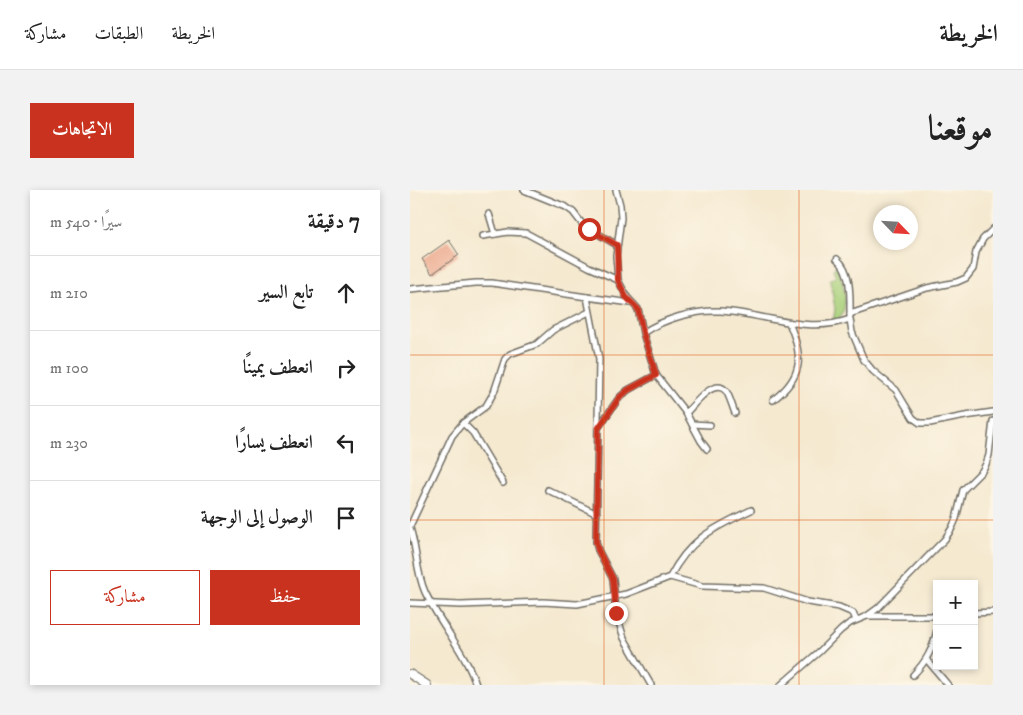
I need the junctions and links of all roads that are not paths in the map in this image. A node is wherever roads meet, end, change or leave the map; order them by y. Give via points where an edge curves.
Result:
1 (524, 190) edge
2 (616, 190) edge
3 (489, 214) dead end
4 (993, 229) edge
5 (495, 234) junction
6 (483, 236) dead end
7 (617, 245) junction
8 (836, 259) dead end
9 (618, 280) junction
10 (410, 289) edge
11 (587, 297) junction
12 (631, 303) junction
13 (589, 312) junction
14 (850, 316) junction
15 (789, 323) junction
16 (643, 333) junction
17 (656, 375) junction
18 (773, 400) dead end
19 (993, 412) edge
20 (686, 413) junction
21 (734, 413) dead end
22 (993, 421) edge
23 (463, 423) junction
24 (692, 424) junction
25 (710, 424) dead end
26 (598, 429) junction
27 (707, 449) dead end
28 (991, 456) edge
29 (503, 483) dead end
30 (548, 490) dead end
31 (752, 510) dead end
32 (597, 514) junction
33 (410, 527) edge
34 (670, 577) junction
35 (614, 596) junction
36 (410, 603) edge
37 (431, 604) junction
38 (993, 612) edge
39 (978, 613) edge
40 (867, 616) junction
41 (933, 616) edge
42 (856, 620) junction
43 (933, 645) edge
44 (927, 660) junction
45 (410, 674) edge
46 (913, 675) dead end
47 (427, 685) edge
48 (476, 685) edge
49 (650, 685) edge
50 (781, 685) edge
51 (948, 685) edge

1 - 7 street via 573,212 583,224
2 - 7 street via 621,218
3 - 5 street
4 - 14 street via 983,239 976,252 973,269 966,278 927,288
5 - 6 street
5 - 9 street via 526,233
7 - 9 street
8 - 14 street via 847,279
9 - 12 street
10 - 11 street via 492,283
11 - 12 street
11 - 13 street
12 - 16 street via 638,309
13 - 23 street via 553,330 537,344 510,354 486,406
13 - 26 street via 599,359
14 - 15 street via 840,322
14 - 19 street via 852,332 864,360 896,390 913,418 920,423
15 - 16 street via 728,312 706,312 671,320
15 - 18 street via 796,341 798,368 790,386
16 - 17 street
17 - 20 street
17 - 26 street via 619,398
20 - 21 street via 700,398 715,387 721,387
20 - 24 street
22 - 28 street
23 - 29 street via 473,433
23 - 33 street via 452,436
24 - 25 street
24 - 27 street
26 - 32 street
28 - 40 street via 982,471 963,490 956,519 945,539
30 - 32 street
31 - 34 street via 726,522 690,546
32 - 35 street via 596,542 613,579
33 - 37 street via 418,574
34 - 35 street
34 - 42 street via 702,586 764,588 808,602 839,607 853,613
35 - 37 street via 577,604
35 - 49 street via 624,638
36 - 37 street
37 - 48 street
38 - 39 street
40 - 41 street
40 - 42 street
42 - 50 street
43 - 44 street
44 - 46 street
44 - 51 street
45 - 47 main road

